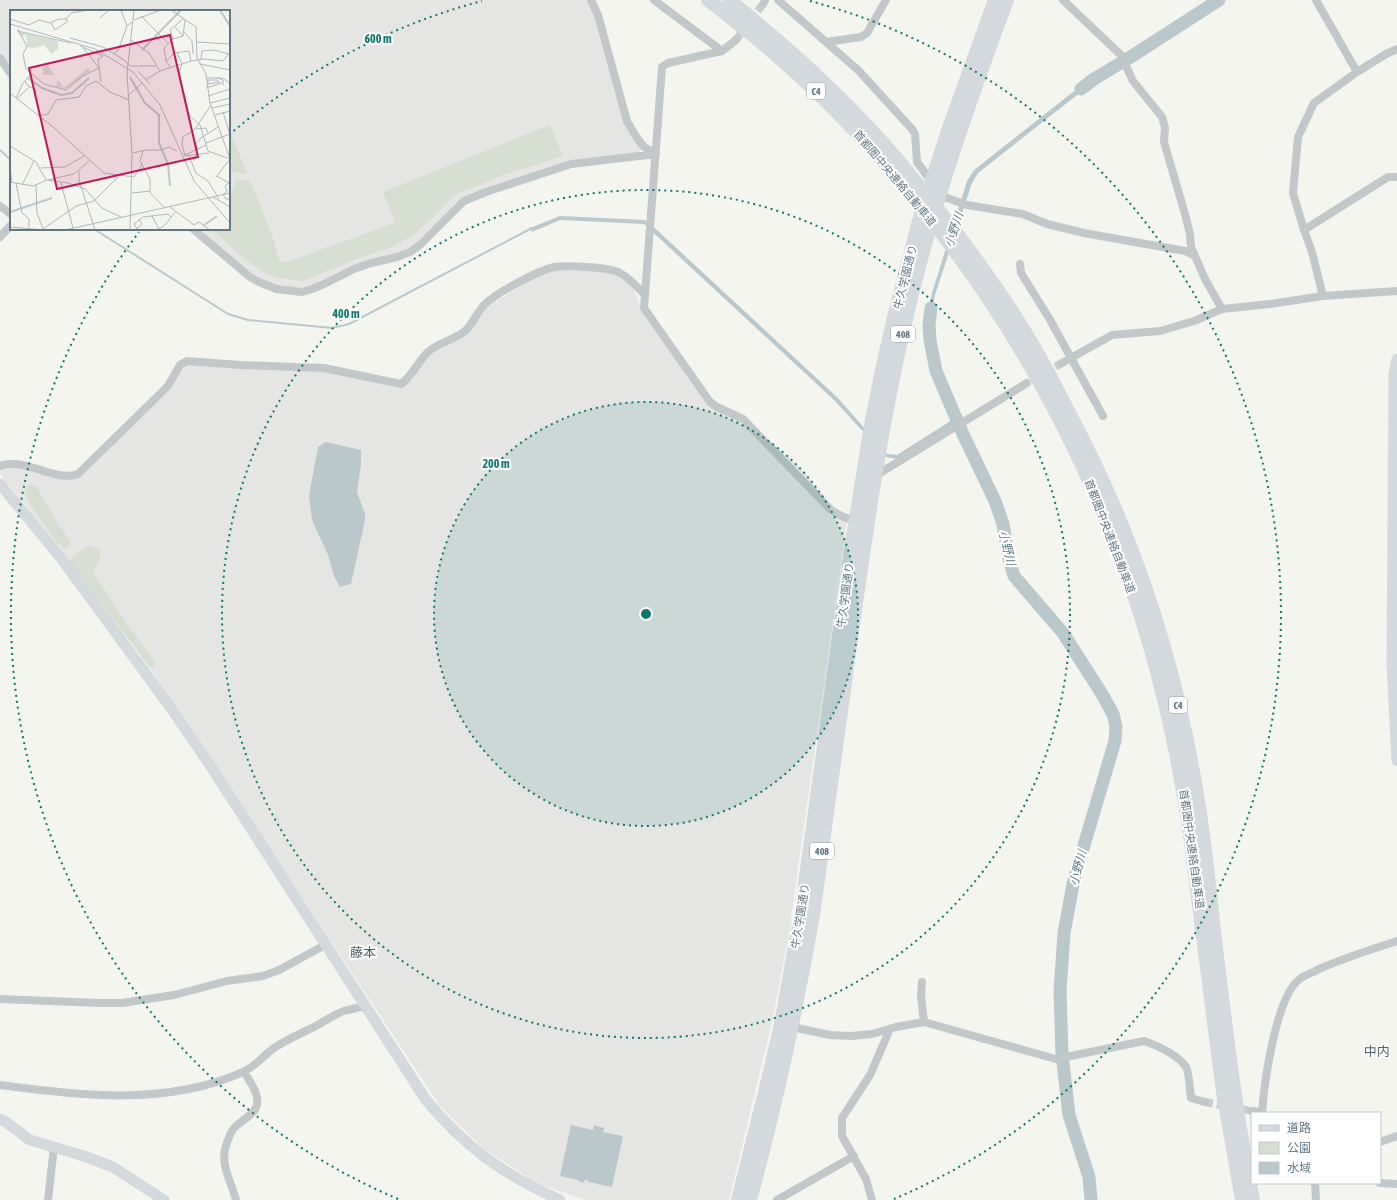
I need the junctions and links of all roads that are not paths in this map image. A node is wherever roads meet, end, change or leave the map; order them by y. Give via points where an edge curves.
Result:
1 (591, 0) edge
2 (654, 0) edge
3 (708, 0) edge
4 (729, 0) edge
5 (778, 0) edge
6 (886, 0) edge
7 (995, 0) edge
8 (1007, 0) edge
9 (1063, 0) edge
10 (1316, 0) edge
11 (736, 40) tunnel mouth
12 (826, 42) junction
13 (1397, 50) edge
14 (722, 51) junction
15 (1, 62) edge
16 (1357, 72) junction
17 (10, 73) edge
18 (656, 154) junction
19 (1397, 177) edge
20 (931, 182) junction
21 (940, 193) junction
22 (0, 206) edge
23 (10, 213) edge
24 (10, 226) edge
25 (194, 230) edge
26 (1304, 230) junction
27 (0, 237) edge
28 (1193, 254) junction
29 (1020, 264) dead end
30 (1397, 291) edge
31 (645, 295) junction
32 (1323, 296) junction
33 (1222, 309) junction
34 (1071, 358) junction
35 (1397, 360) edge
36 (1062, 363) tunnel mouth
37 (1027, 383) dead end
38 (1103, 416) dead end
39 (0, 466) edge
40 (874, 476) junction
41 (0, 484) edge
42 (862, 521) junction
43 (1397, 761) edge
44 (1397, 941) edge
45 (325, 945) junction
46 (922, 982) dead end
47 (0, 999) edge
48 (365, 1006) junction
49 (924, 1022) junction
50 (792, 1027) junction
51 (890, 1029) junction
52 (244, 1072) junction
53 (0, 1085) edge
54 (1205, 1102) tunnel mouth
55 (1250, 1111) dead end
56 (1256, 1112) edge
57 (1262, 1112) edge
58 (0, 1119) edge
59 (1397, 1136) edge
60 (1381, 1142) edge
61 (54, 1148) junction
62 (854, 1156) junction
63 (1381, 1183) edge
64 (1315, 1184) edge
65 (1397, 1184) edge
66 (48, 1200) edge
67 (164, 1200) edge
68 (236, 1200) edge
69 (560, 1200) edge
70 (738, 1200) edge
71 (750, 1200) edge
72 (777, 1200) edge
73 (872, 1200) edge
74 (1242, 1200) edge
75 (1253, 1200) edge
76 (1316, 1200) edge

1 - 18 street via 598,15 627,121 644,147
2 - 14 street
3 - 74 highway, 首都圏中央連絡自動車道 / C4 via 790,66 828,102 911,195 965,265 1008,328 1089,480 1125,569 1145,630 1183,785 1223,1092
4 - 75 highway, 首都圏中央連絡自動車道 / C4 via 835,93 875,134 971,252 1017,319 1051,377 1094,461 1123,527 1158,629 1178,702 1196,784 1234,1092
5 - 12 street
6 - 12 street via 867,33 861,37
7 - 20 highway, 牛久学園通り / 408
8 - 21 highway, 牛久学園通り / 408
9 - 28 street via 1121,55 1133,81 1162,117 1165,128 1164,142 1185,214
10 - 16 street
11 - 14 street
12 - 20 street via 858,70 912,129 915,134 917,162
13 - 16 street
14 - 18 street via 668,63 662,67
15 - 17 street
16 - 26 street via 1314,103 1298,136 1293,193
18 - 25 street via 571,164 469,199 452,211 410,252 354,269 302,292 276,289 250,277
18 - 31 street
19 - 26 street via 1388,177
20 - 21 street
20 - 42 highway, 牛久学園通り / 408 via 907,265 882,370 870,432
21 - 28 street via 963,203 1023,214 1047,224 1084,233 1185,250
21 - 40 highway, 牛久学園通り / 408 via 906,317
22 - 23 street
24 - 27 street
26 - 32 street
28 - 33 street
29 - 34 street via 1021,273 1050,318
30 - 32 street
31 - 39 street via 621,273 603,268 554,267 534,275 485,304 466,330 429,350 401,384 308,366 187,361 180,366 168,386 78,474 62,475 17,464
31 - 42 street via 644,308 710,402 743,419 836,514
32 - 33 street
33 - 34 street via 1160,331 1112,335
34 - 36 street
34 - 38 street
35 - 43 street via 1394,374 1392,664
37 - 40 street
40 - 42 highway, 牛久学園通り / 408
41 - 45 street via 61,558 168,704
42 - 50 highway, 牛久学園通り / 408 via 813,915
42 - 70 highway, 牛久学園通り / 408 via 791,974
44 - 57 street via 1336,962 1300,978 1290,990 1272,1044
45 - 47 street via 263,976 227,981 174,995 122,1003
45 - 48 street
46 - 49 street
48 - 52 street via 344,1011 289,1039
48 - 69 street via 411,1079 444,1121 498,1168
49 - 51 street
49 - 54 street via 1056,1060 1144,1041 1176,1056 1187,1068 1191,1098
50 - 51 street via 830,1035 851,1036
50 - 71 highway, 牛久学園通り / 408
51 - 62 street via 870,1074 842,1118 842,1136
52 - 53 street via 188,1089 128,1096 46,1091
52 - 68 street via 255,1090 257,1101 255,1110 234,1127 225,1151 228,1175
55 - 56 street
58 - 61 street via 30,1140
59 - 60 street
61 - 66 street
61 - 67 street via 114,1167
62 - 72 street
62 - 73 street via 866,1179
63 - 65 street
64 - 76 street

